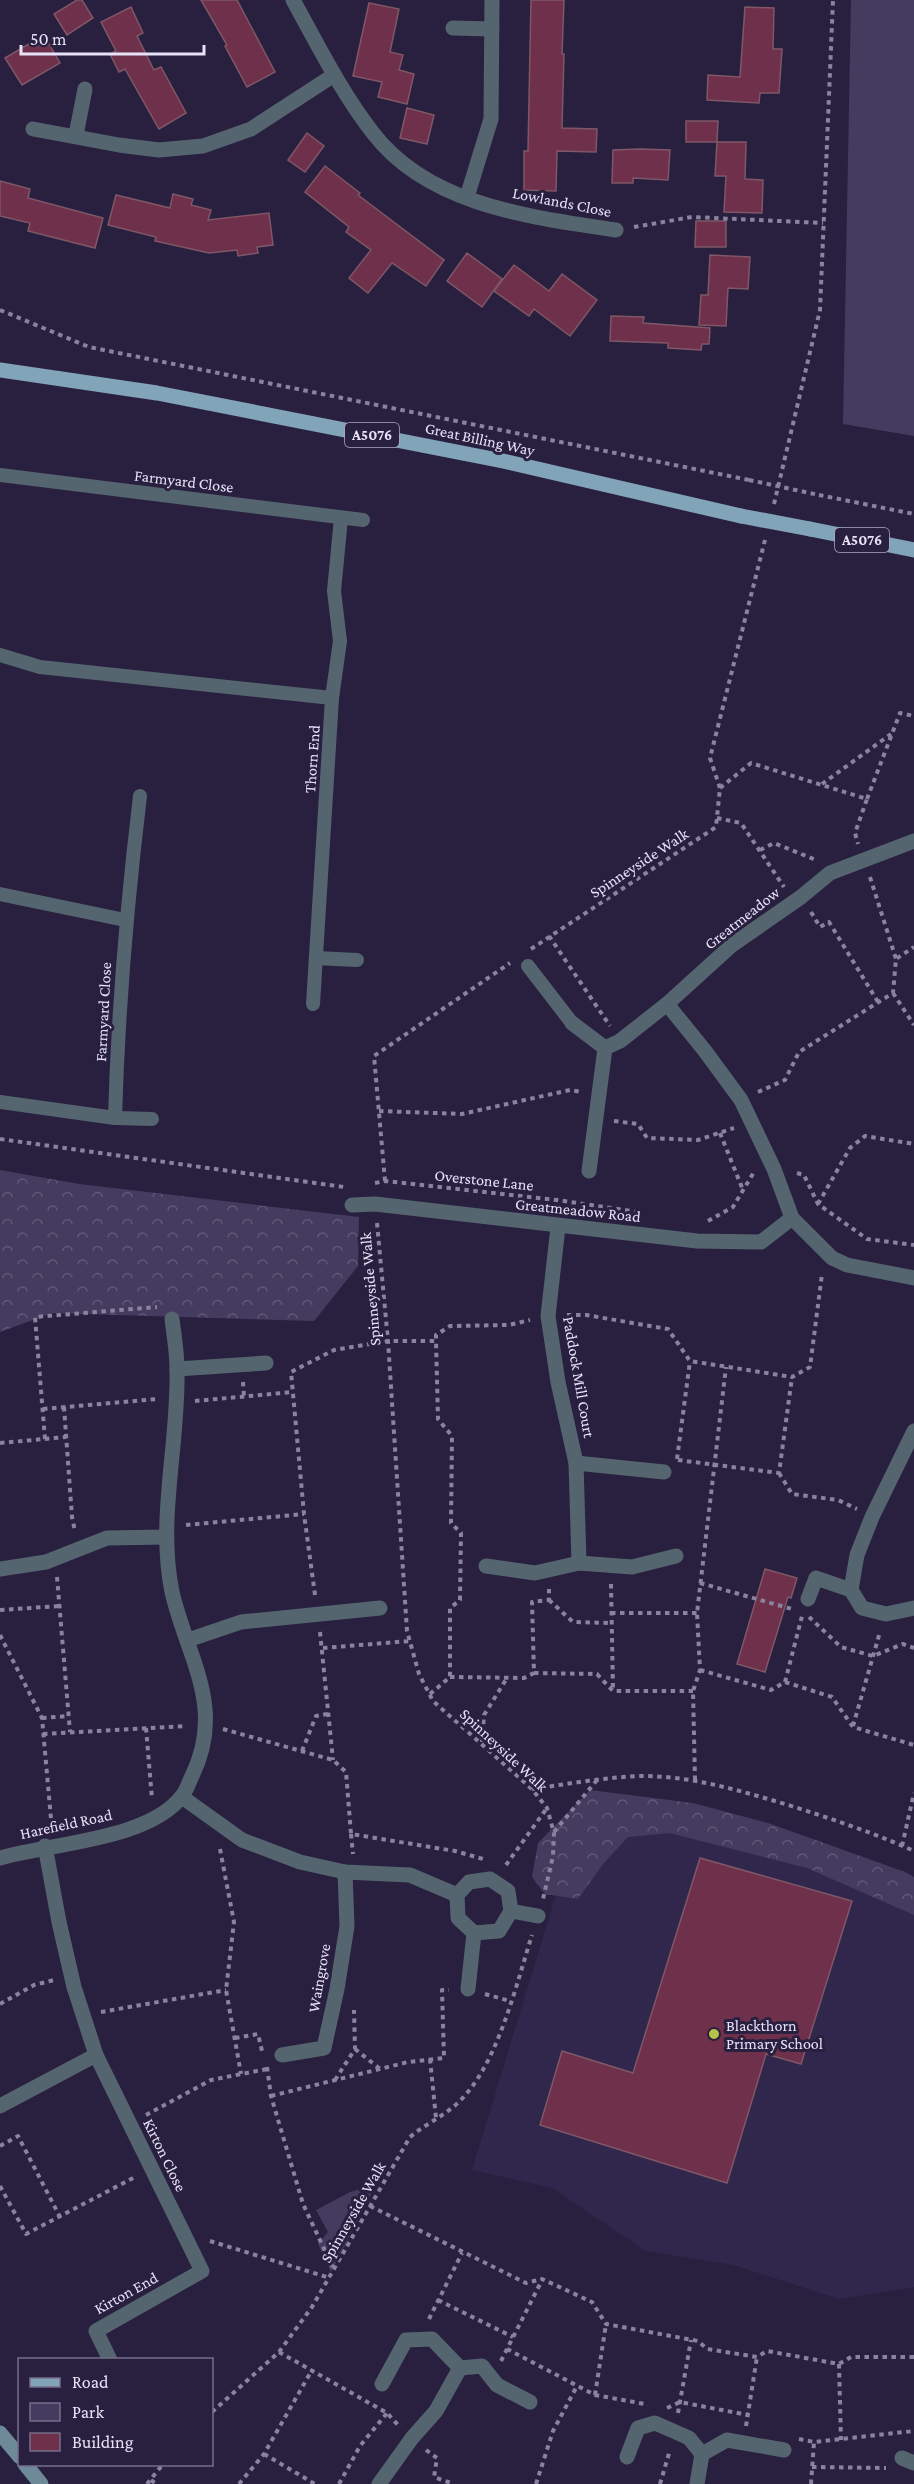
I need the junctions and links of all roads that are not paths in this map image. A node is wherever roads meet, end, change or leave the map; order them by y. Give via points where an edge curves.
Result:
1 (293, 0) edge
2 (492, 0) edge
3 (453, 28) dead end
4 (492, 29) junction
5 (334, 75) junction
6 (85, 89) dead end
7 (33, 129) dead end
8 (76, 135) junction
9 (466, 197) junction
10 (616, 230) road end
11 (0, 370) edge
12 (0, 475) edge
13 (341, 518) junction
14 (363, 520) dead end
15 (914, 550) edge
16 (0, 655) edge
17 (332, 698) junction
18 (141, 796) dead end
19 (914, 841) edge
20 (0, 894) edge
21 (125, 920) junction
22 (316, 958) junction
23 (357, 960) dead end
24 (524, 961) road end
25 (313, 1004) dead end
26 (667, 1004) junction
27 (572, 1023) joint
28 (605, 1048) junction
29 (0, 1102) edge
30 (115, 1118) junction
31 (152, 1119) dead end
32 (589, 1172) dead end
33 (352, 1205) dead end
34 (792, 1218) junction
35 (558, 1227) junction
36 (914, 1278) edge
37 (172, 1319) road end
38 (266, 1362) dead end
39 (177, 1369) junction
40 (914, 1431) edge
41 (576, 1462) junction
42 (663, 1472) road end
43 (167, 1532) junction
44 (676, 1556) dead end
45 (579, 1563) junction
46 (486, 1566) dead end
47 (0, 1569) edge
48 (851, 1590) junction
49 (806, 1606) road end
50 (380, 1608) dead end
51 (914, 1608) edge
52 (188, 1640) junction
53 (182, 1797) junction
54 (49, 1846) junction
55 (0, 1858) edge
56 (345, 1872) junction
57 (457, 1895) junction
58 (511, 1911) junction
59 (538, 1916) road end
60 (474, 1933) junction
61 (468, 1989) road end
62 (96, 2055) junction
63 (282, 2055) road end
64 (0, 2106) edge
65 (202, 2271) joint
66 (109, 2358) edge
67 (460, 2368) junction
68 (382, 2384) dead end
69 (530, 2402) dead end
70 (0, 2433) edge
71 (788, 2444) road end
72 (702, 2454) junction
73 (18, 2455) edge
74 (627, 2457) dead end
75 (27, 2466) edge
76 (41, 2484) edge
77 (379, 2484) edge
78 (697, 2484) edge

1 - 5 street, Lowlands Close
2 - 4 street
3 - 4 street
4 - 9 street via 491,119
5 - 8 street via 251,129 203,146 159,150 119,146
5 - 9 street, Lowlands Close via 373,134 406,165 437,186
6 - 8 street
7 - 8 street
9 - 10 street, Lowlands Close via 525,216
11 - 15 main road, Great Billing Way / A5076, bridge via 169,395 503,461 741,516
12 - 13 lane, Farmyard Close
13 - 14 lane, Farmyard Close
13 - 17 lane, Thorn End via 334,591 340,641
16 - 17 lane via 40,667
17 - 22 lane, Thorn End
18 - 21 lane, Farmyard Close
19 - 26 street, Greatmeadow via 830,873 732,945
20 - 21 lane
21 - 30 lane, Farmyard Close
22 - 23 lane
22 - 25 lane, Thorn End
24 - 27 lane
26 - 28 street, Greatmeadow
26 - 34 street via 741,1100
27 - 28 street
28 - 32 street
29 - 30 lane
30 - 31 lane
33 - 35 street, Greatmeadow Road via 375,1204
34 - 35 street, Greatmeadow Road via 761,1242 697,1241
34 - 36 street via 832,1258 847,1265
35 - 41 street, Paddock Mill Court via 548,1316
37 - 39 street, Harefield Road
38 - 39 street
39 - 43 street, Harefield Road
40 - 48 street via 872,1517 857,1555
41 - 42 street, Paddock Mill Court
41 - 45 street, Paddock Mill Court
43 - 47 street via 107,1538 46,1562
43 - 52 street, Harefield Road via 172,1591
44 - 45 street via 632,1567
45 - 46 street via 535,1573
48 - 49 street via 816,1578
48 - 51 street via 862,1608 886,1614
50 - 52 street via 241,1622
52 - 53 street, Harefield Road via 202,1683 206,1725 201,1758
53 - 54 street, Harefield Road via 154,1820 102,1837
53 - 56 street via 242,1840 300,1862
54 - 55 street, Harefield Road
54 - 62 street, Kirton Close via 58,1922
56 - 57 street via 410,1875
56 - 63 street, Waingrove via 346,1926 338,1989 324,2048
57 - 58 street via 469,1882 490,1879 508,1891
57 - 60 street via 458,1918
58 - 59 street
58 - 60 street via 499,1931
60 - 61 street
62 - 64 street
62 - 65 street, Kirton Close
65 - 66 street, Kirton End via 96,2331
67 - 68 street via 432,2339 406,2340
67 - 69 street via 482,2366 497,2385
67 - 77 street via 436,2411
70 - 73 street
71 - 72 street via 727,2440
72 - 74 street via 689,2438 655,2423 638,2428
72 - 78 street
75 - 76 street

